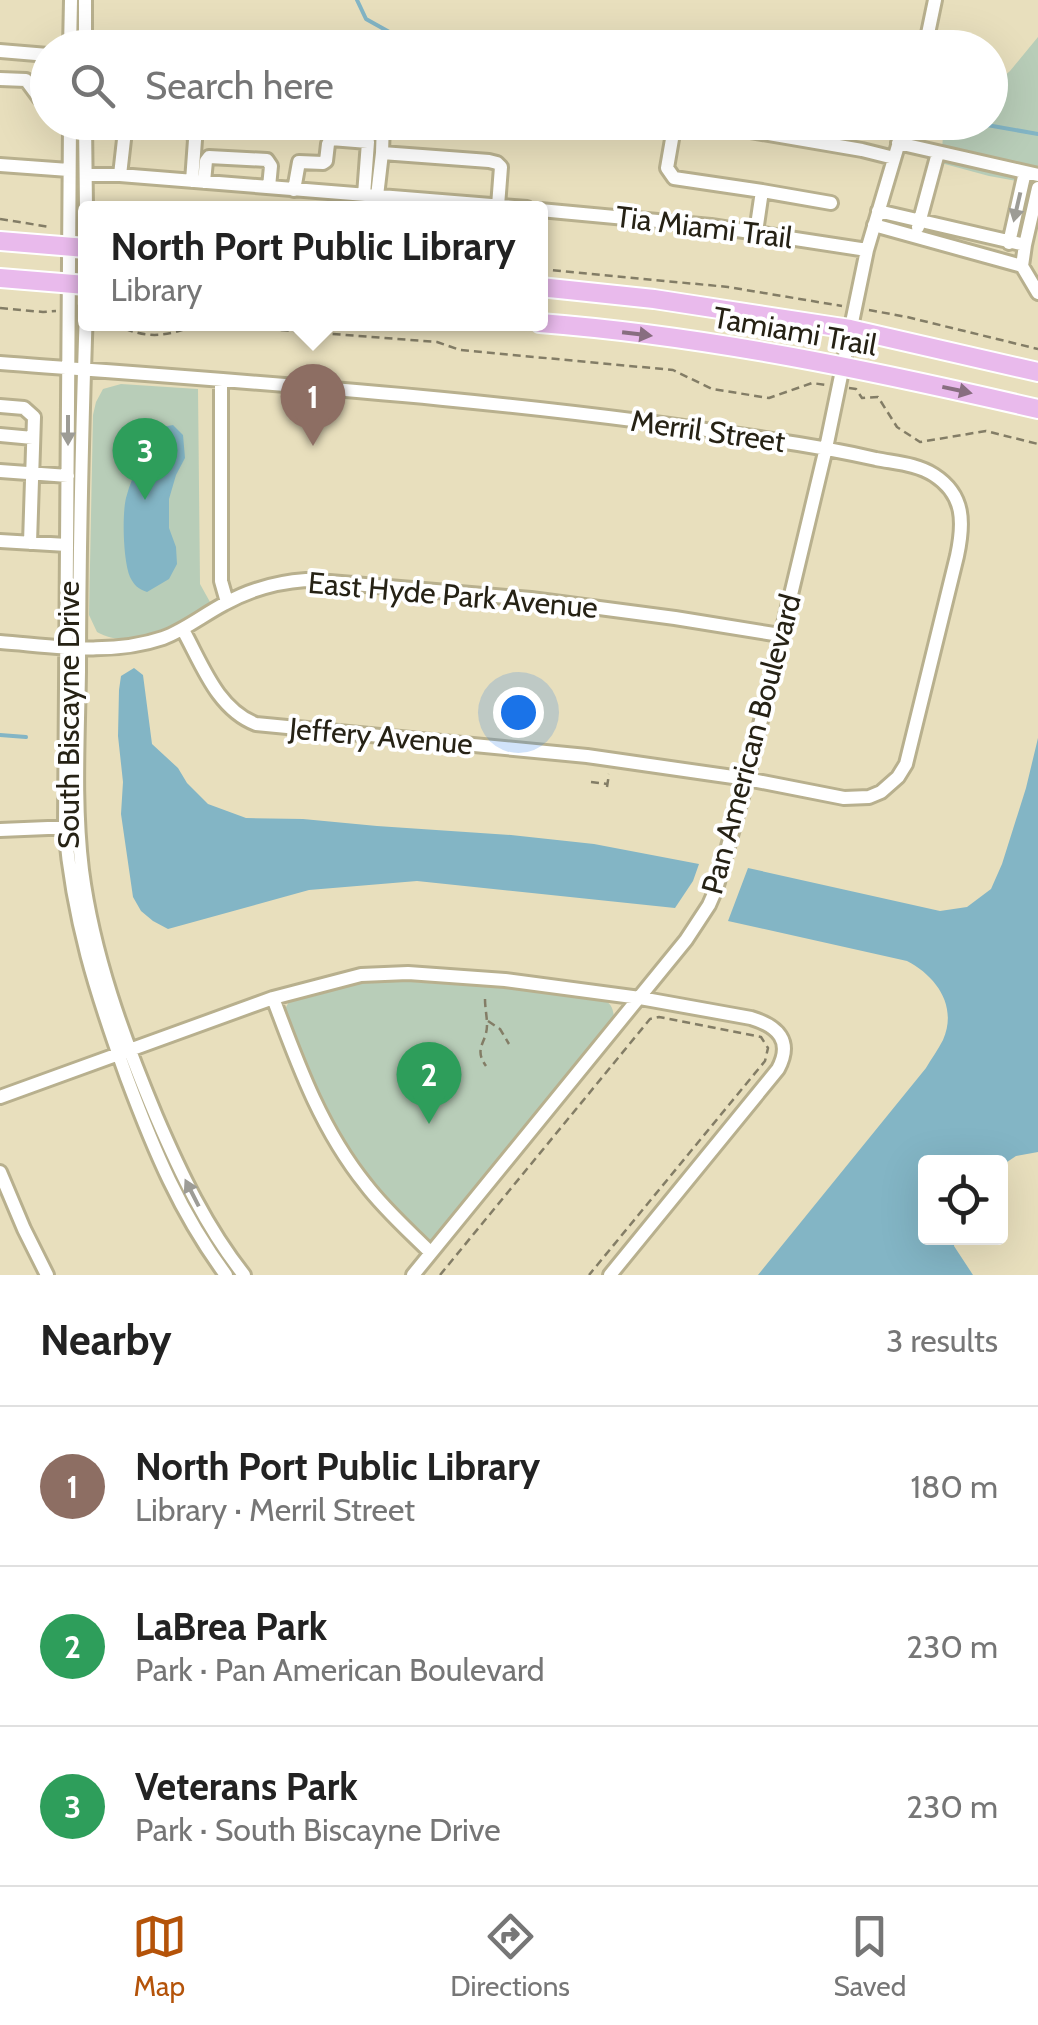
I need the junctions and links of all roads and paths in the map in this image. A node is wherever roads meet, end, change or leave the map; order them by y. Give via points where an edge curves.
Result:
1 (70, 0) edge
2 (85, 0) edge
3 (935, 0) edge
4 (70, 30) edge
5 (85, 30) edge
6 (928, 30) edge
7 (0, 51) edge
8 (30, 53) edge
9 (0, 79) edge
10 (30, 85) edge
11 (70, 140) edge
12 (85, 140) edge
13 (124, 140) edge
14 (195, 140) edge
15 (330, 140) edge
16 (340, 140) edge
17 (383, 140) edge
18 (672, 140) edge
19 (803, 140) edge
20 (899, 140) edge
21 (896, 151) junction
22 (938, 152) junction
23 (382, 155) junction
24 (0, 166) edge
25 (70, 170) junction
26 (1032, 173) edge
27 (86, 175) junction
28 (120, 175) junction
29 (198, 182) junction
30 (270, 188) junction
31 (1038, 188) edge
32 (294, 190) junction
33 (762, 191) junction
34 (370, 196) junction
35 (86, 201) edge
36 (434, 201) edge
37 (498, 201) edge
38 (831, 203) dead end
39 (548, 211) edge
40 (876, 218) junction
41 (0, 219) edge
42 (920, 221) junction
43 (50, 226) dead end
44 (756, 232) junction
45 (916, 236) junction
46 (982, 237) junction
47 (0, 241) edge
48 (1009, 243) junction
49 (1025, 246) junction
50 (77, 247) edge
51 (866, 250) junction
52 (978, 254) junction
53 (1022, 266) junction
54 (548, 270) edge
55 (0, 278) edge
56 (77, 284) edge
57 (548, 288) edge
58 (1038, 294) edge
59 (0, 308) edge
60 (854, 308) junction
61 (56, 310) dead end
62 (548, 324) edge
63 (850, 329) junction
64 (85, 331) edge
65 (129, 331) edge
66 (181, 331) edge
67 (293, 331) edge
68 (1038, 348) edge
69 (0, 363) edge
70 (842, 366) junction
71 (68, 368) junction
72 (83, 370) junction
73 (1038, 372) edge
74 (221, 380) junction
75 (838, 386) junction
76 (0, 406) edge
77 (1038, 409) edge
78 (0, 434) edge
79 (33, 438) junction
80 (1038, 444) edge
81 (826, 448) junction
82 (0, 471) edge
83 (32, 473) junction
84 (68, 476) junction
85 (0, 542) edge
86 (30, 543) junction
87 (66, 545) junction
88 (227, 602) junction
89 (182, 630) junction
90 (780, 635) junction
91 (0, 642) edge
92 (72, 648) junction
93 (609, 772) dead end
94 (747, 779) junction
95 (592, 782) dead end
96 (72, 827) junction
97 (0, 830) edge
98 (273, 998) junction
99 (640, 998) junction
100 (486, 999) dead end
101 (486, 1020) junction
102 (509, 1044) dead end
103 (124, 1051) junction
104 (486, 1066) dead end
105 (0, 1096) edge
106 (0, 1172) edge
107 (431, 1252) junction
108 (47, 1275) edge
109 (226, 1275) edge
110 (244, 1275) edge
111 (413, 1275) edge
112 (440, 1275) edge
113 (589, 1275) edge
114 (610, 1275) edge

1 - 4 street
2 - 5 street
3 - 6 street
7 - 8 street
9 - 10 street
11 - 25 street, South Biscayne Drive
12 - 27 street
13 - 28 street
14 - 29 street
15 - 32 street via 323,164 299,162
16 - 34 street via 368,142
17 - 23 street
18 - 33 street via 667,168 674,178
19 - 21 street
20 - 21 street, Pan American Boulevard
21 - 22 street
21 - 40 street, Pan American Boulevard
22 - 26 street
22 - 42 street
23 - 34 street
23 - 37 street via 496,163
24 - 25 street
25 - 50 street, South Biscayne Drive
26 -> 48 street
27 - 28 street
27 - 35 street
28 - 29 street
29 - 30 street
29 - 30 street via 210,157 243,157 267,160
30 - 32 street
31 - 49 street
32 - 34 street
33 - 38 street
33 - 44 street
34 - 36 street
39 - 44 street, Tia Miami Trail
40 - 42 street
40 - 45 street
40 - 51 street, Pan American Boulevard
41 - 43 path
42 - 45 street
42 - 46 street
44 - 51 street, Tia Miami Trail
45 - 52 street
46 - 48 street
46 - 52 street
47 - 50 main road
48 - 49 street
49 - 53 street
50 - 56 street, South Biscayne Drive
51 - 60 street, Pan American Boulevard
52 - 53 street
53 - 58 street
54 - 60 path via 728,287
55 - 56 main road
56 - 71 street, South Biscayne Drive
57 - 63 main road, Tamiami Trail
59 - 61 path
60 - 63 street, Pan American Boulevard
60 - 68 path
62 -> 70 main road, Tamiami Trail
63 - 70 street, Pan American Boulevard
63 - 73 main road, Tamiami Trail
64 - 72 street, South Biscayne Drive
65 - 66 path
67 - 75 path via 673,370 712,389 769,398 812,383
69 - 71 street, Merril Street
70 - 75 street, Pan American Boulevard
70 -> 77 main road, Tamiami Trail
71 - 72 street, Merril Street
71 -> 84 street, South Biscayne Drive
72 - 74 street, Merril Street
72 - 92 street, South Biscayne Drive
74 - 81 street, Merril Street via 560,411
74 - 88 street via 221,581
75 - 80 path via 856,389 862,398 878,397 897,427 920,442 986,432
75 - 81 street, Pan American Boulevard
76 - 79 street via 24,408 34,417
78 - 79 street
79 - 83 street
81 - 90 street, Pan American Boulevard
81 - 94 street, Merril Street via 916,467 945,483 961,512 957,556 906,764 890,786 870,797 844,798
82 - 83 street
83 - 84 street
83 - 86 street
84 - 87 street, South Biscayne Drive
85 - 86 street
86 - 87 street
87 - 92 street, South Biscayne Drive
88 - 89 street, East Hyde Park Avenue
88 - 90 street, East Hyde Park Avenue via 279,583 320,581 566,603
89 - 92 street, East Hyde Park Avenue via 124,647
89 - 94 street, Jeffery Avenue via 220,698 256,724 549,751
90 - 94 street, Pan American Boulevard
91 - 92 street, East Hyde Park Avenue
92 - 96 street, South Biscayne Drive
93 - 95 path via 607,786
94 - 99 street, Pan American Boulevard via 709,905
96 - 97 street
96 - 103 street, South Biscayne Drive via 70,878 84,948
98 - 99 street via 361,975 408,972
98 - 103 street
98 - 107 street via 312,1098 344,1156
99 - 107 street, Pan American Boulevard
99 - 114 street via 757,1020 780,1036 784,1054
100 - 101 path
101 - 102 path
101 - 104 path via 480,1049
103 - 105 street
103 - 109 street, South Biscayne Drive via 173,1192
110 -> 103 street, South Biscayne Drive via 193,1196
106 - 108 street
107 - 111 street, Pan American Boulevard
112 - 113 path via 650,1019 761,1037 768,1048 765,1060

